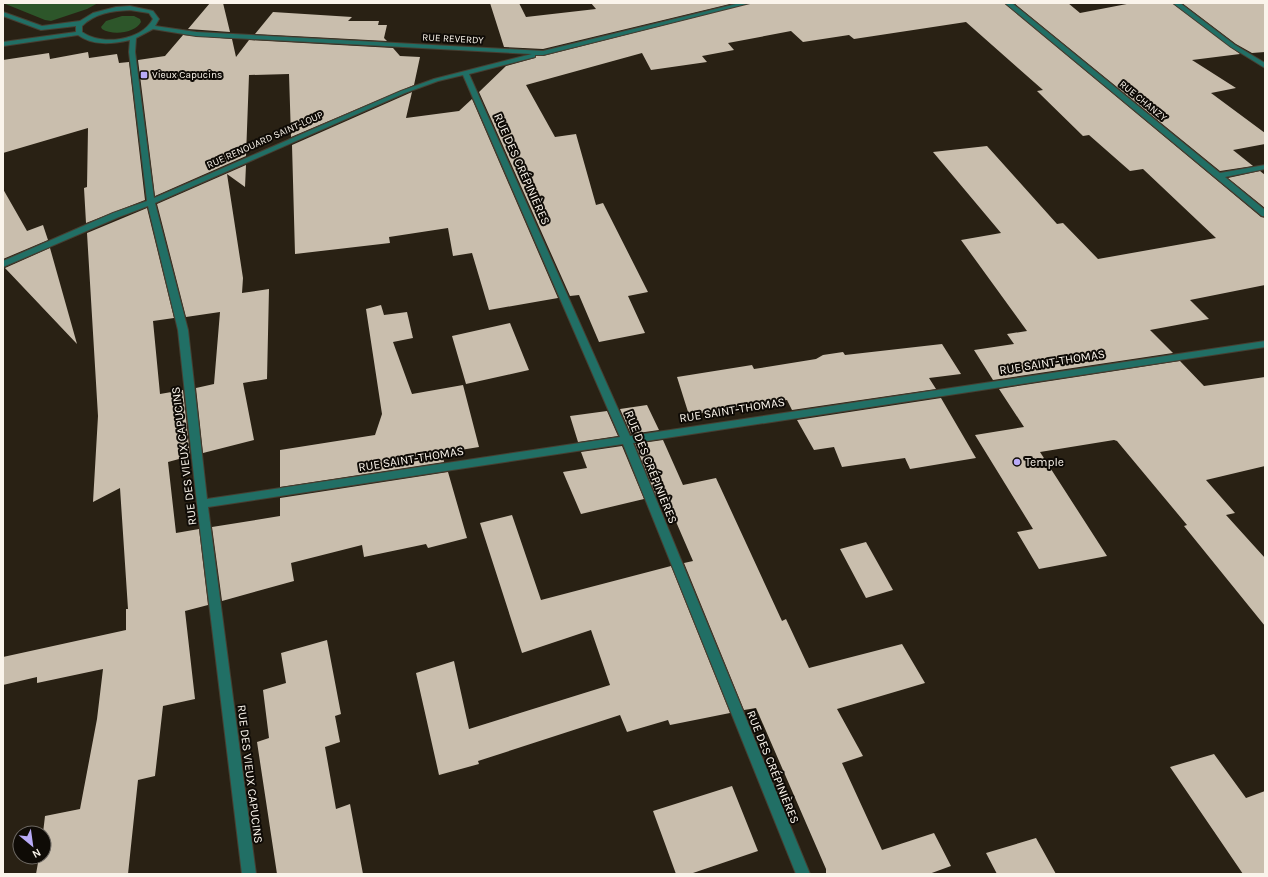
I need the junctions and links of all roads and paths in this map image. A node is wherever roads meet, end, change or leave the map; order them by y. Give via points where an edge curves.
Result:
1 (748, 3) edge
2 (1008, 3) edge
3 (1176, 3) edge
4 (120, 6) edge
5 (146, 6) dead end
6 (139, 8) junction
7 (3, 14) edge
8 (82, 23) junction
9 (152, 27) junction
10 (41, 28) junction
11 (79, 32) junction
12 (133, 37) junction
13 (28, 40) junction
14 (3, 44) edge
15 (542, 53) junction
16 (1265, 66) edge
17 (465, 73) junction
18 (1265, 167) edge
19 (1219, 176) junction
20 (151, 202) junction
21 (1265, 214) edge
22 (3, 264) edge
23 (1265, 344) edge
24 (626, 439) junction
25 (202, 504) junction
26 (249, 874) edge
27 (802, 874) edge

1 - 15 street, RUE REVERDY
2 - 19 street, RUE CHANZY
3 - 16 street via 1232,46
4 - 6 street
4 - 8 street via 97,14
5 - 6 street
6 - 9 street via 155,15
7 - 10 street
8 - 10 street
8 - 11 street
9 - 12 street
9 - 15 street, RUE REVERDY via 196,34
10 - 13 street
11 - 12 street via 89,40 98,41
11 - 13 street
12 - 20 street, RUE DES VIEUX CAPUCINS via 132,52
13 - 14 street
15 - 17 street, RUE RENOUARD SAINT-LOUP
17 - 20 street, RUE RENOUARD SAINT-LOUP via 403,92
17 - 24 street, RUE DES CRÉPINIÈRES
18 - 19 street
19 - 21 street, RUE CHANZY
20 - 22 street, RUE RENOUARD SAINT-LOUP
20 - 25 street, RUE DES VIEUX CAPUCINS via 183,330
23 - 24 street, RUE SAINT-THOMAS
24 - 25 street, RUE SAINT-THOMAS
24 - 27 street, RUE DES CRÉPINIÈRES
25 - 26 street, RUE DES VIEUX CAPUCINS

